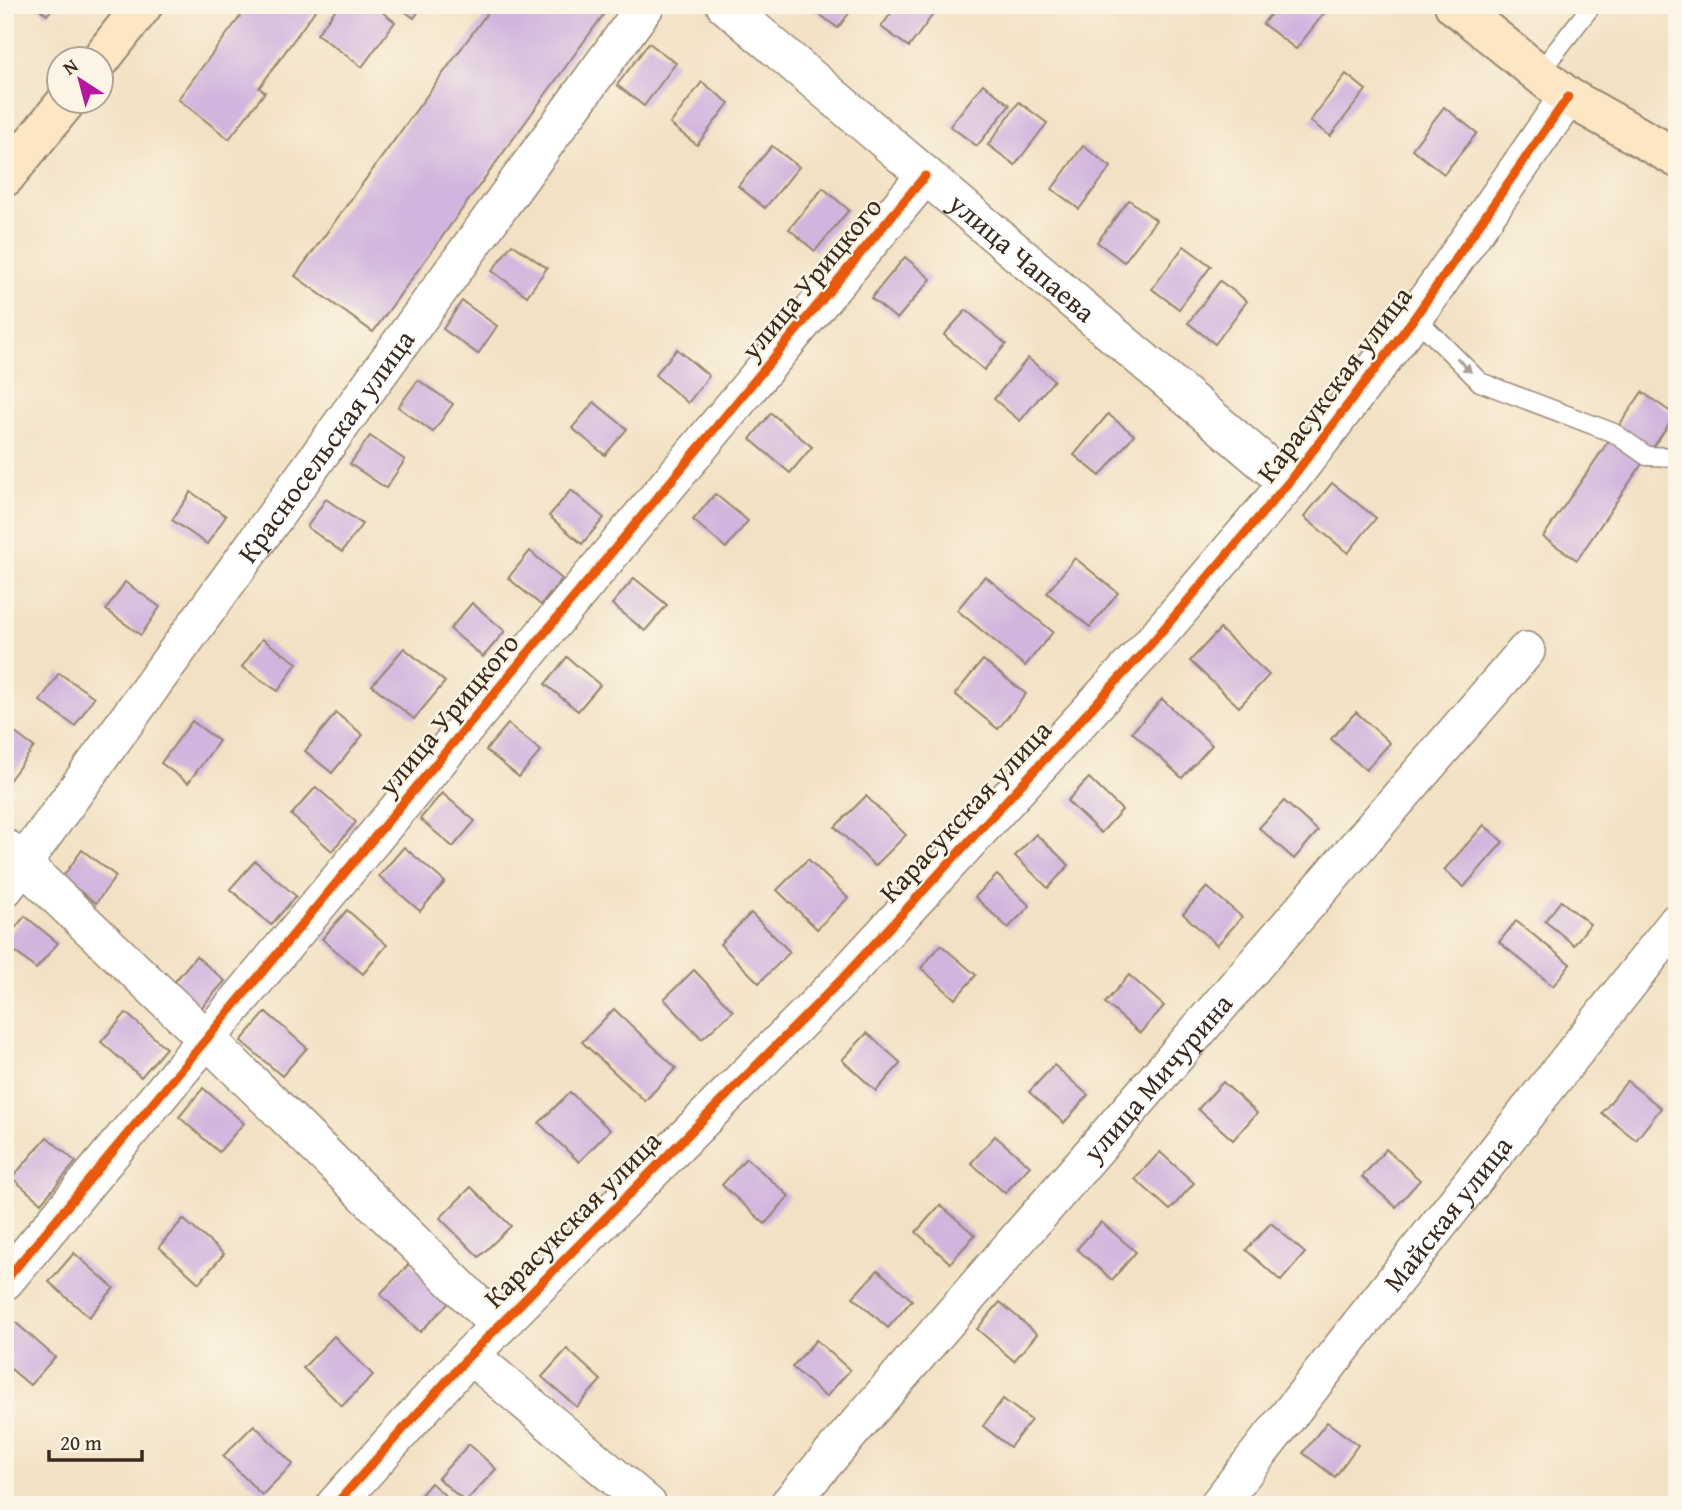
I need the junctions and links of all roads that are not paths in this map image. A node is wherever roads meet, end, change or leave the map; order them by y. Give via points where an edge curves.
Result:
1 (144, 5) edge
2 (646, 5) edge
3 (725, 5) edge
4 (1454, 5) edge
5 (1592, 5) edge
6 (111, 46) edge
7 (1553, 85) junction
8 (55, 116) edge
9 (1677, 158) edge
10 (925, 176) junction
11 (5, 177) edge
12 (1415, 317) junction
13 (1677, 457) edge
14 (1288, 483) junction
15 (1526, 650) dead end
16 (11, 866) edge
17 (1677, 922) edge
18 (207, 1039) junction
19 (5, 1281) edge
20 (499, 1326) junction
21 (470, 1355) junction
22 (335, 1505) edge
23 (648, 1505) edge
24 (788, 1505) edge
25 (1218, 1505) edge

1 - 6 main road
2 - 16 street, Красносельская улица
3 - 10 street, улица Чапаева
4 - 7 main road
5 - 7 lane
7 - 9 main road
7 - 12 street, Карасукская улица
8 - 11 main road
10 - 14 street, улица Чапаева
10 - 18 street, улица Урицкого
12 -> 13 lane via 1480,382 1614,433 1647,456
12 - 14 street, Карасукская улица
14 - 20 street, Карасукская улица via 1140,655 839,981
15 - 24 street, улица Мичурина
16 - 18 street
17 - 25 street, Майская улица
18 - 19 street, улица Урицкого
18 - 20 street
20 - 21 street, Карасукская улица
21 - 22 street, Карасукская улица
21 - 23 street

